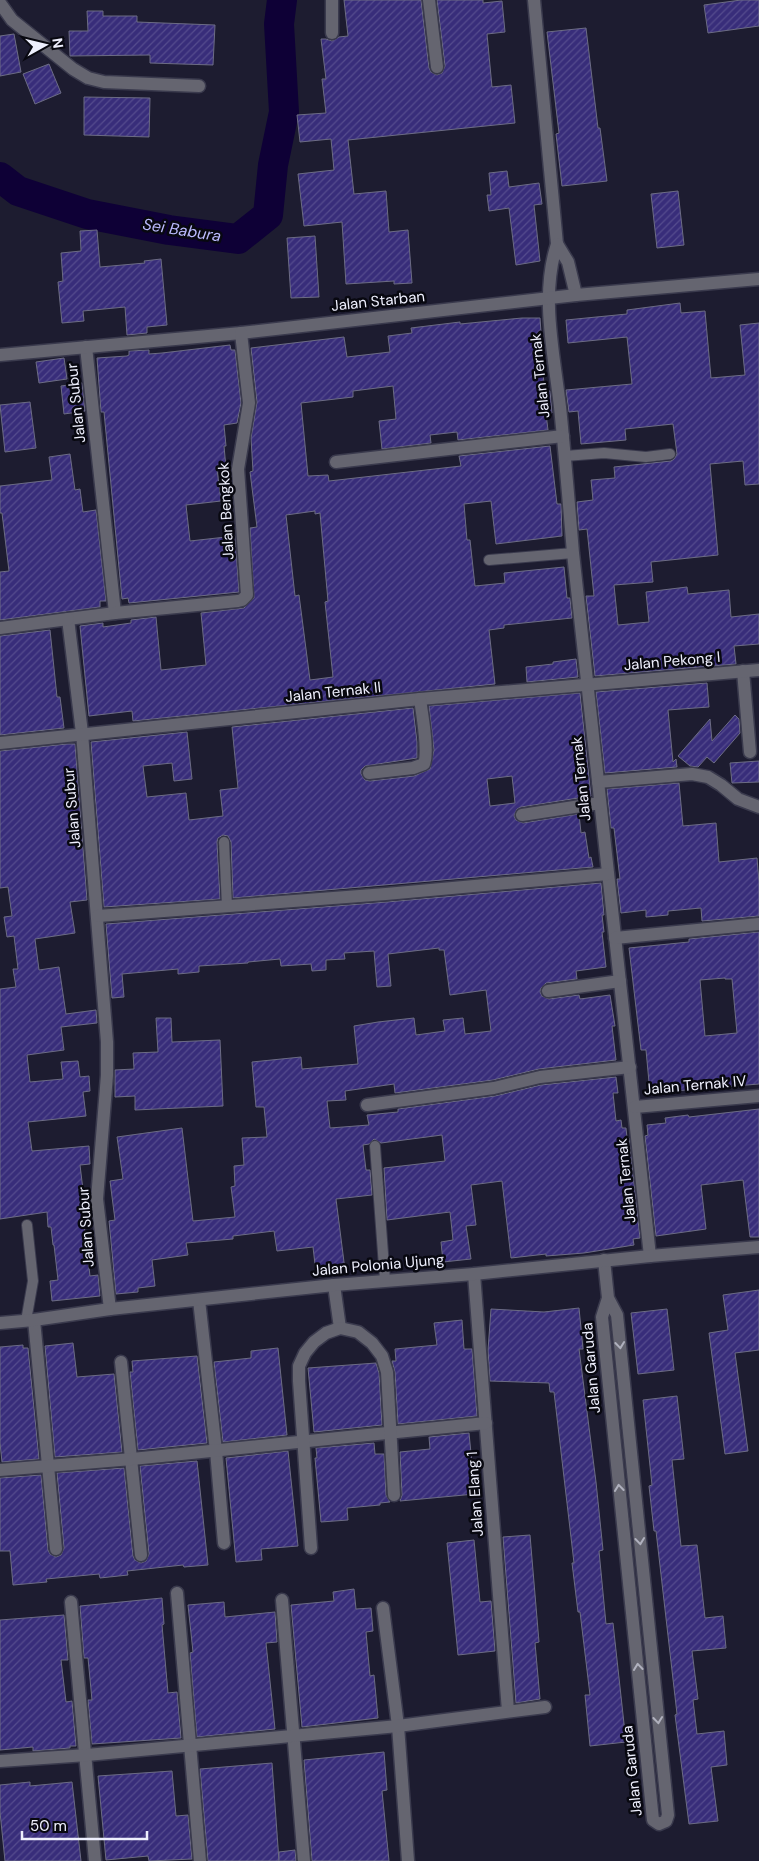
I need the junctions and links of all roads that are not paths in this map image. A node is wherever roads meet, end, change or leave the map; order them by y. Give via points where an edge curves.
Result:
1 (332, 0) edge
2 (429, 0) edge
3 (534, 0) edge
4 (0, 4) edge
5 (332, 33) dead end
6 (437, 67) dead end
7 (199, 86) dead end
8 (557, 244) junction
9 (759, 279) edge
10 (576, 295) junction
11 (548, 298) junction
12 (241, 333) junction
13 (86, 347) junction
14 (0, 355) edge
15 (563, 436) junction
16 (670, 454) dead end
17 (565, 456) junction
18 (336, 462) dead end
19 (573, 552) junction
20 (490, 560) dead end
21 (115, 613) junction
22 (68, 619) junction
23 (0, 628) edge
24 (759, 670) edge
25 (743, 672) junction
26 (588, 685) junction
27 (420, 699) junction
28 (82, 733) junction
29 (0, 743) edge
30 (750, 752) dead end
31 (369, 773) dead end
32 (598, 782) junction
33 (600, 803) junction
34 (759, 807) edge
35 (522, 815) dead end
36 (224, 842) dead end
37 (608, 874) junction
38 (227, 906) junction
39 (98, 916) junction
40 (759, 924) edge
41 (616, 938) junction
42 (620, 981) junction
43 (548, 991) dead end
44 (630, 1067) junction
45 (759, 1096) edge
46 (367, 1105) dead end
47 (635, 1107) junction
48 (375, 1146) dead end
49 (27, 1225) dead end
50 (759, 1247) edge
51 (650, 1256) junction
52 (604, 1260) junction
53 (474, 1274) junction
54 (385, 1280) junction
55 (334, 1284) junction
56 (608, 1298) junction
57 (199, 1300) junction
58 (110, 1309) junction
59 (617, 1315) junction
60 (602, 1316) junction
61 (30, 1321) junction
62 (0, 1323) edge
63 (340, 1328) junction
64 (121, 1362) dead end
65 (486, 1423) junction
66 (390, 1432) junction
67 (304, 1442) junction
68 (216, 1451) junction
69 (132, 1459) junction
70 (48, 1467) junction
71 (0, 1470) edge
72 (394, 1495) dead end
73 (636, 1506) junction
74 (622, 1507) junction
75 (224, 1543) dead end
76 (311, 1548) dead end
77 (56, 1549) dead end
78 (141, 1555) dead end
79 (176, 1593) dead end
80 (282, 1600) dead end
81 (71, 1602) dead end
82 (383, 1608) dead end
83 (655, 1692) junction
84 (640, 1694) junction
85 (545, 1707) dead end
86 (508, 1711) junction
87 (398, 1726) junction
88 (293, 1736) junction
89 (189, 1746) junction
90 (87, 1755) junction
91 (0, 1761) edge
92 (96, 1861) edge
93 (200, 1861) edge
94 (304, 1861) edge
95 (408, 1861) edge

1 - 5 street
2 - 6 street
3 - 8 street
4 - 7 street via 12,20 88,78 104,82
8 - 10 street via 568,262
8 - 11 street, Jalan Ternak via 550,264
9 - 10 street, Jalan Starban
10 - 11 street, Jalan Starban
11 - 12 street, Jalan Starban
11 - 15 street, Jalan Ternak
12 - 13 street, Jalan Starban
12 - 21 street, Jalan Bengkok via 249,403 238,469 246,598
13 - 14 street, Jalan Starban
13 - 21 street, Jalan Subur
15 - 17 street, Jalan Ternak
15 - 18 street
16 - 17 lane via 646,457 604,453
17 - 19 street, Jalan Ternak
19 - 20 lane
19 - 26 street, Jalan Ternak
21 - 22 street
22 - 23 street
22 - 28 street, Jalan Subur
24 - 25 street, Jalan Pekong I
25 - 26 street, Jalan Pekong I
25 - 30 street
26 - 27 street, Jalan Ternak II
26 - 32 street, Jalan Ternak
27 - 28 street, Jalan Ternak II
27 - 31 street via 424,764
28 - 29 street, Jalan Ternak II
28 - 39 street, Jalan Subur
32 - 33 street, Jalan Ternak
32 - 34 street via 692,774 708,777 738,799
33 - 35 street
33 - 37 street, Jalan Ternak
36 - 38 lane
37 - 38 street
37 - 41 street, Jalan Ternak
38 - 39 street
39 - 58 street, Jalan Subur via 108,1042 98,1198
40 - 41 street
41 - 42 street, Jalan Ternak
42 - 43 street
42 - 44 street, Jalan Ternak
44 - 46 street via 540,1077 494,1088
44 - 47 street, Jalan Ternak
45 - 47 street, Jalan Ternak IV
47 - 51 street, Jalan Ternak
48 - 54 lane
49 - 61 lane via 32,1281
50 - 51 street, Jalan Polonia Ujung
51 - 52 street, Jalan Polonia Ujung
52 - 53 street, Jalan Polonia Ujung
52 - 56 street, Jalan Garuda
53 - 54 street, Jalan Polonia Ujung
53 - 65 street, Jalan Elang 1
54 - 55 street, Jalan Polonia Ujung
55 - 57 street, Jalan Polonia Ujung
55 - 63 street
56 - 59 street, Jalan Garuda
56 - 60 street, Jalan Garuda
57 - 58 street, Jalan Polonia Ujung
57 - 68 street
58 - 61 street, Jalan Polonia Ujung
59 - 60 street
59 -> 73 street, Jalan Garuda
74 -> 60 street, Jalan Garuda
61 - 62 street, Jalan Polonia Ujung
61 - 70 street
63 - 66 street via 358,1332 382,1356 387,1372
63 - 67 street via 314,1342 299,1366
64 - 69 street
65 - 66 street
65 - 86 street, Jalan Elang 1
66 - 67 street
66 - 72 street
67 - 68 street
67 - 76 street
68 - 69 street
68 - 75 street
69 - 70 street
69 - 78 street
70 - 71 street
70 - 77 street
73 - 74 street
73 -> 83 street, Jalan Garuda
84 -> 74 street, Jalan Garuda
79 - 89 street
80 - 88 street
81 - 90 street
82 - 87 street
83 - 84 street
83 -> 84 street, Jalan Garuda via 668,1815 666,1821 659,1824 654,1821
85 - 86 street
86 - 87 street
87 - 88 street
87 - 95 street
88 - 89 street
88 - 94 street
89 - 90 street
89 - 93 street
90 - 91 street
90 - 92 street

